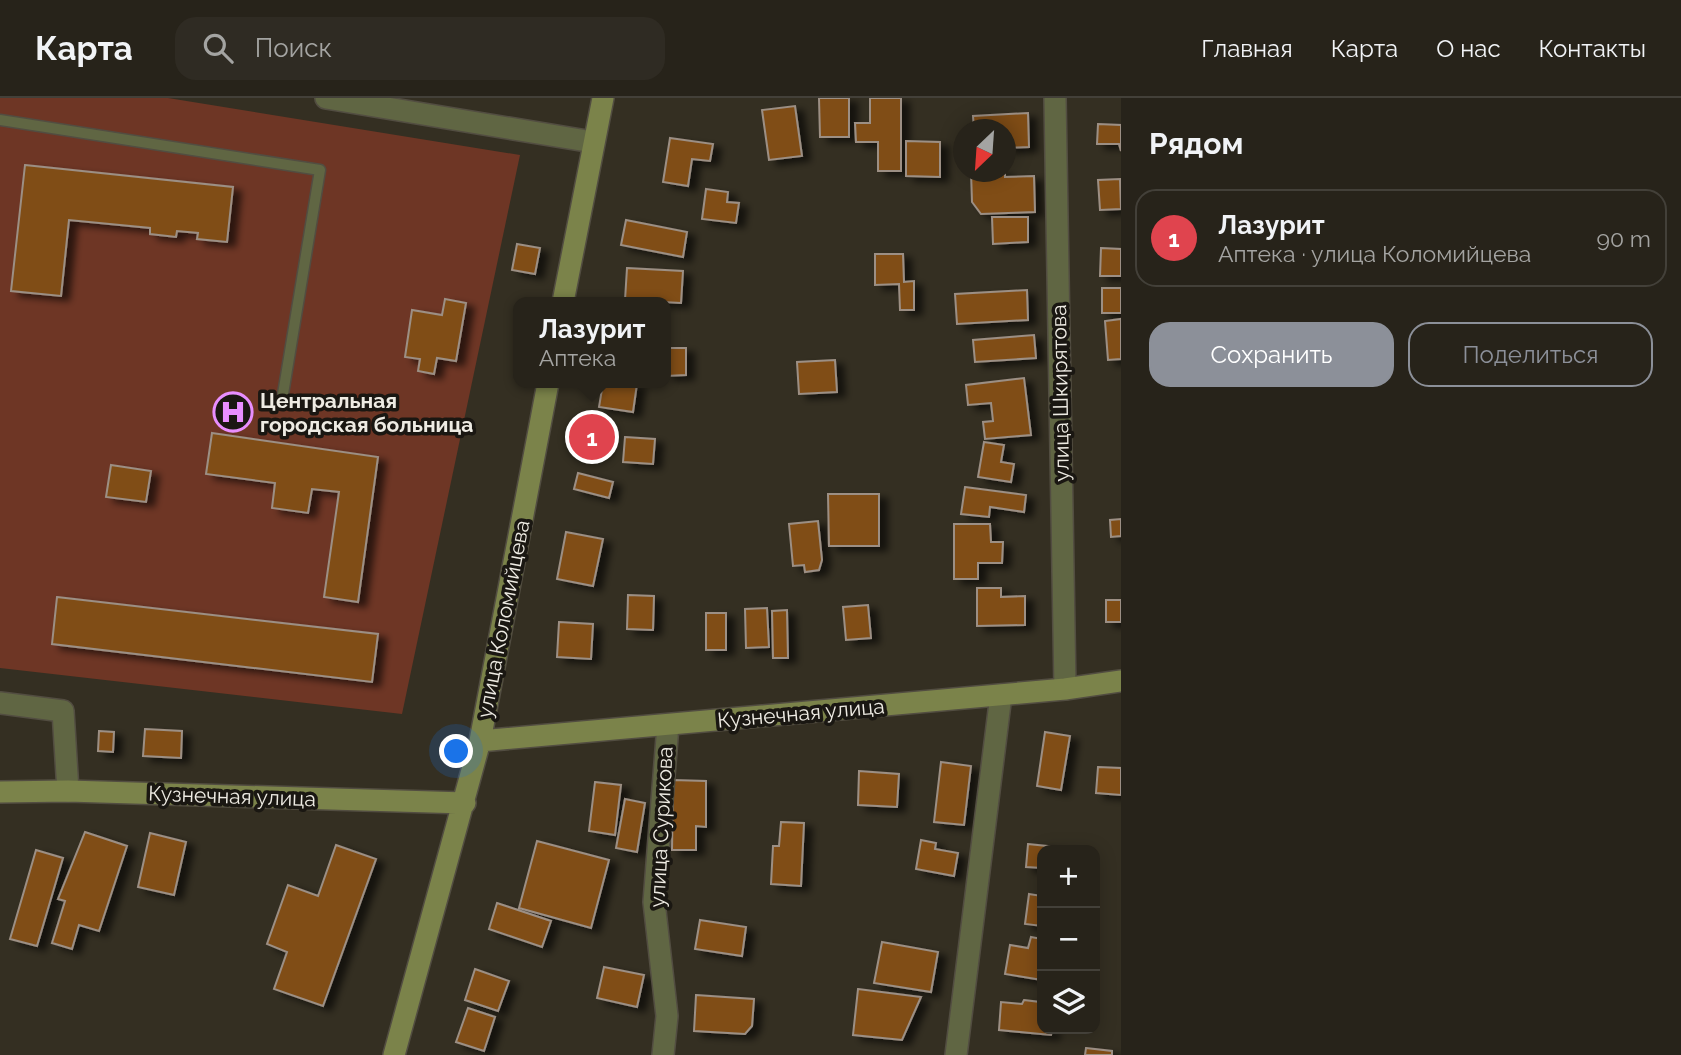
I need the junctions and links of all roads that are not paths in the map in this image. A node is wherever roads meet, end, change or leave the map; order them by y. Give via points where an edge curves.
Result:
1 (326, 98) edge
2 (603, 98) edge
3 (1055, 98) edge
4 (0, 120) edge
5 (593, 142) junction
6 (564, 297) edge
7 (547, 388) edge
8 (284, 394) dead end
9 (1121, 681) edge
10 (1065, 689) junction
11 (1001, 695) junction
12 (0, 703) edge
13 (667, 725) junction
14 (480, 741) junction
15 (68, 791) junction
16 (0, 792) edge
17 (464, 803) junction
18 (394, 1055) edge
19 (663, 1055) edge
20 (956, 1055) edge

1 - 5 street
2 - 5 main road
3 - 10 street, улица Шкирятова
4 - 8 lane via 320,170
5 - 6 main road
7 - 14 main road, улица Коломийцева
9 - 10 main road, Кузнечная улица
10 - 11 main road, Кузнечная улица
11 - 13 main road, Кузнечная улица
11 - 20 street
12 - 15 street via 63,711
13 - 14 main road, Кузнечная улица
13 - 19 street, улица Сурикова via 654,901 667,1016
14 - 17 main road, улица Коломийцева
15 - 16 main road, Кузнечная улица
15 - 17 main road, Кузнечная улица
17 - 18 main road, улица Коломийцева

